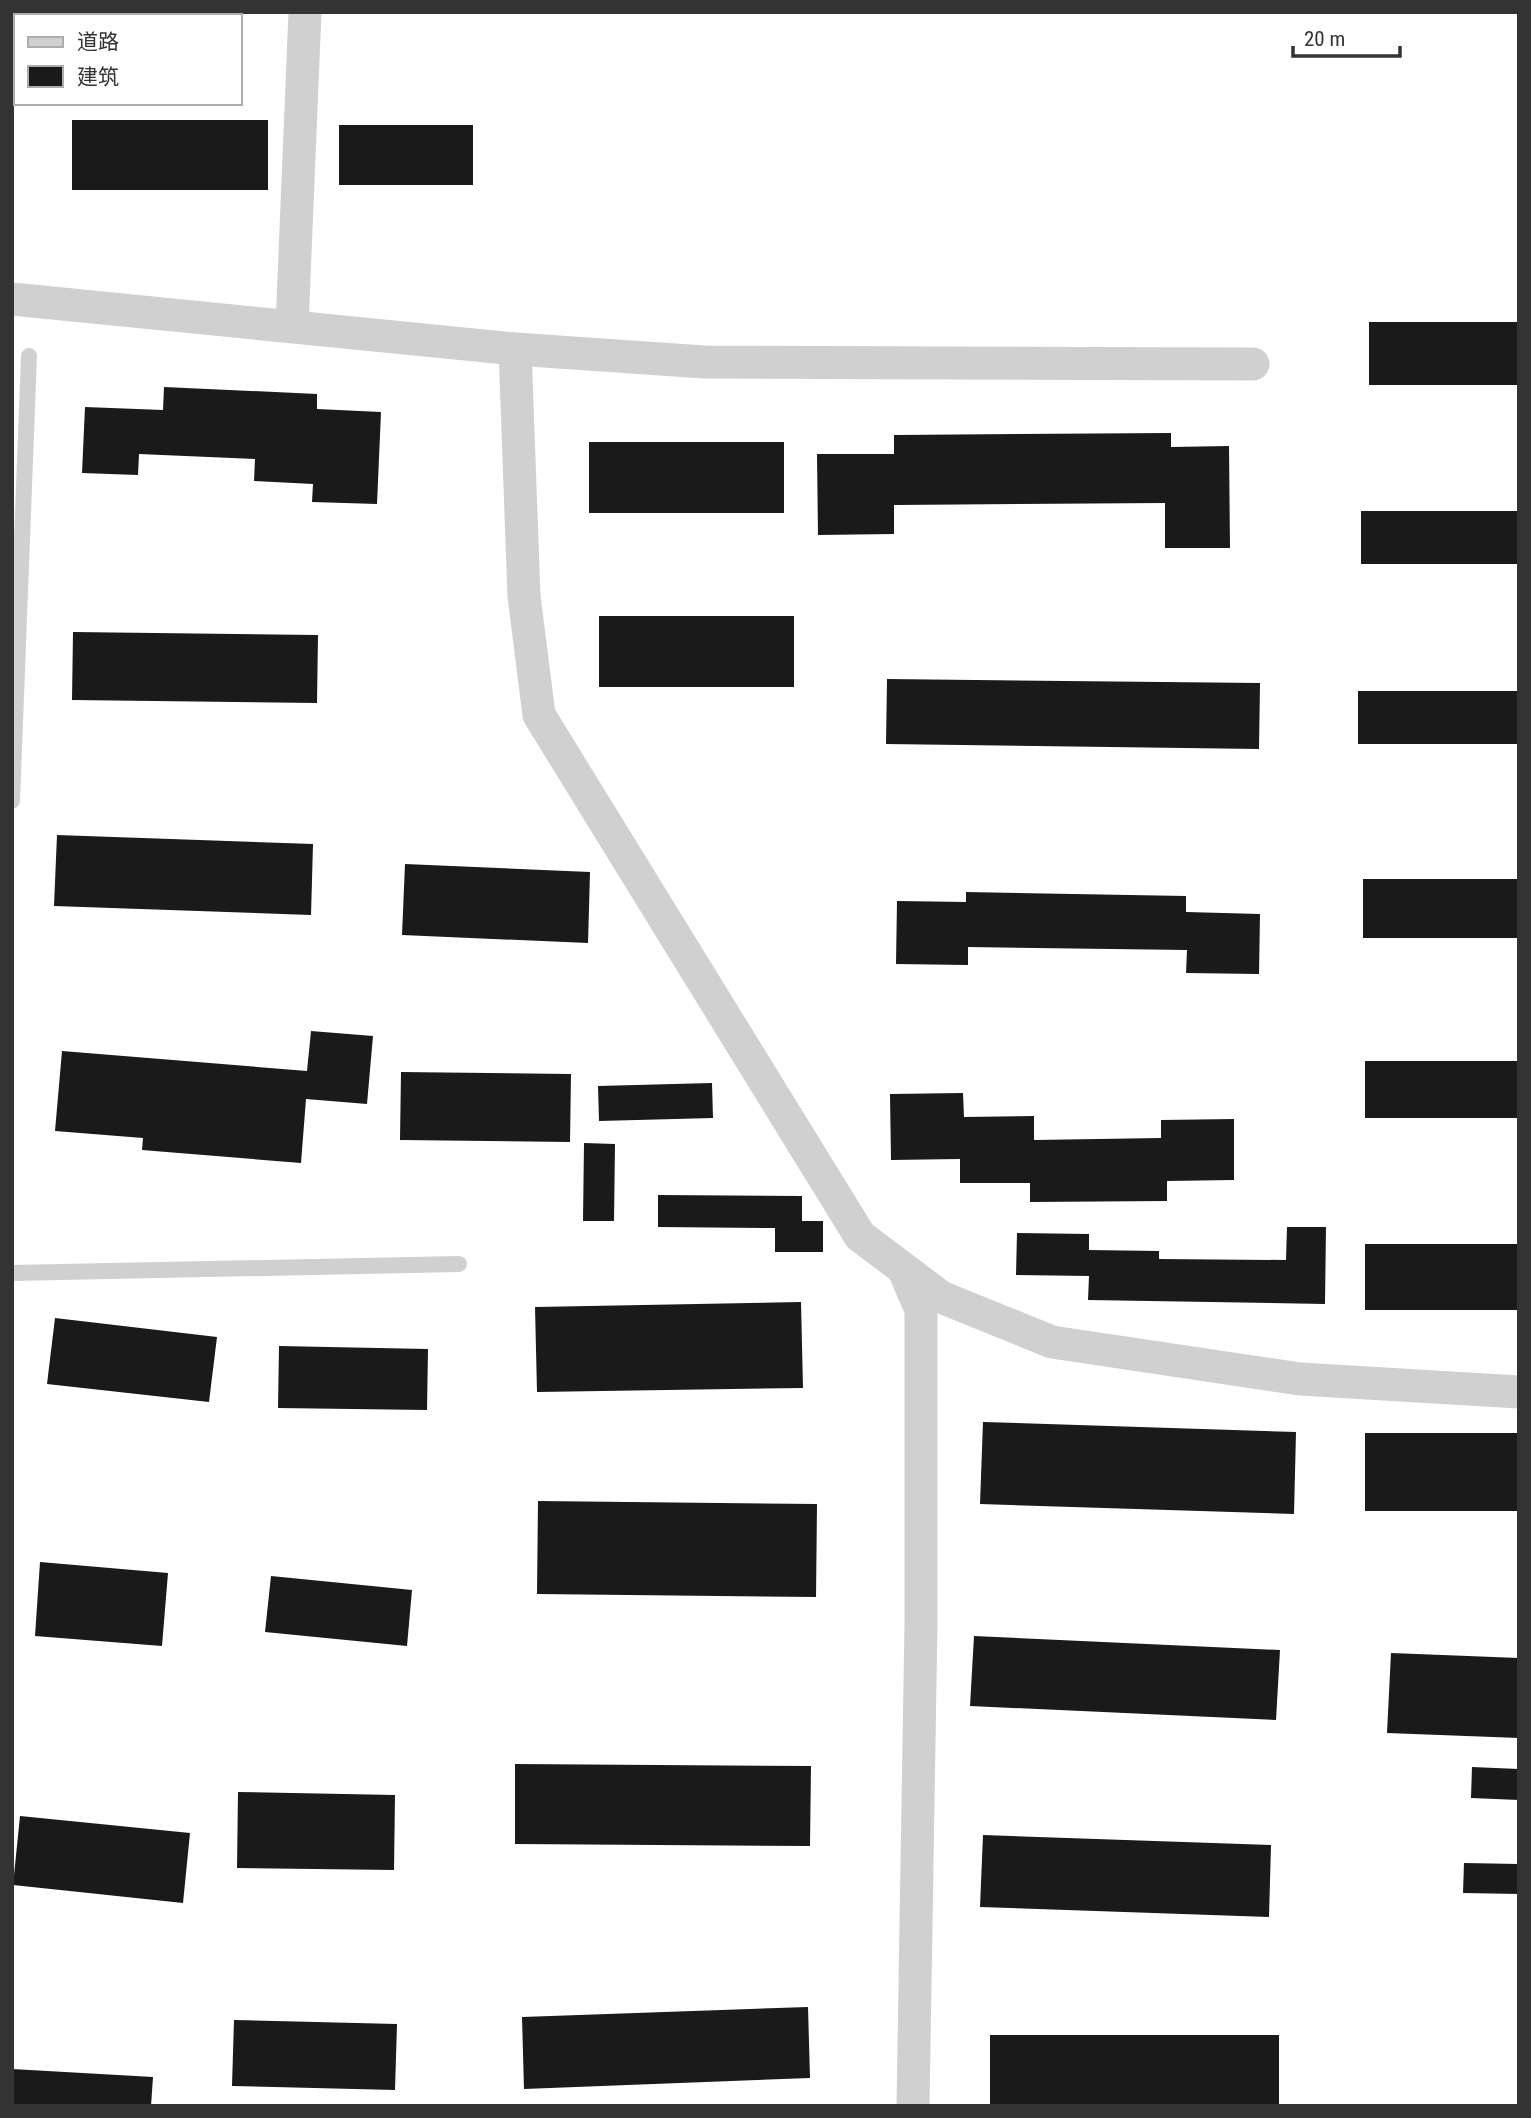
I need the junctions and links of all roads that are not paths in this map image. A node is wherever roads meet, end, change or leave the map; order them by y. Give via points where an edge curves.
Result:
1 (305, 12) edge
2 (12, 299) edge
3 (292, 326) junction
4 (514, 349) junction
5 (29, 356) dead end
6 (1254, 364) dead end
7 (12, 801) edge
8 (459, 1264) dead end
9 (903, 1268) junction
10 (12, 1273) edge
11 (1519, 1392) edge
12 (913, 2106) edge

1 - 3 street
2 - 3 street
3 - 4 street
4 - 6 street via 704,362
4 - 9 street via 524,596 539,715 860,1236
5 - 7 lane
8 - 10 lane
9 - 11 street via 941,1297 1052,1342 1300,1379
9 - 12 street via 921,1310

